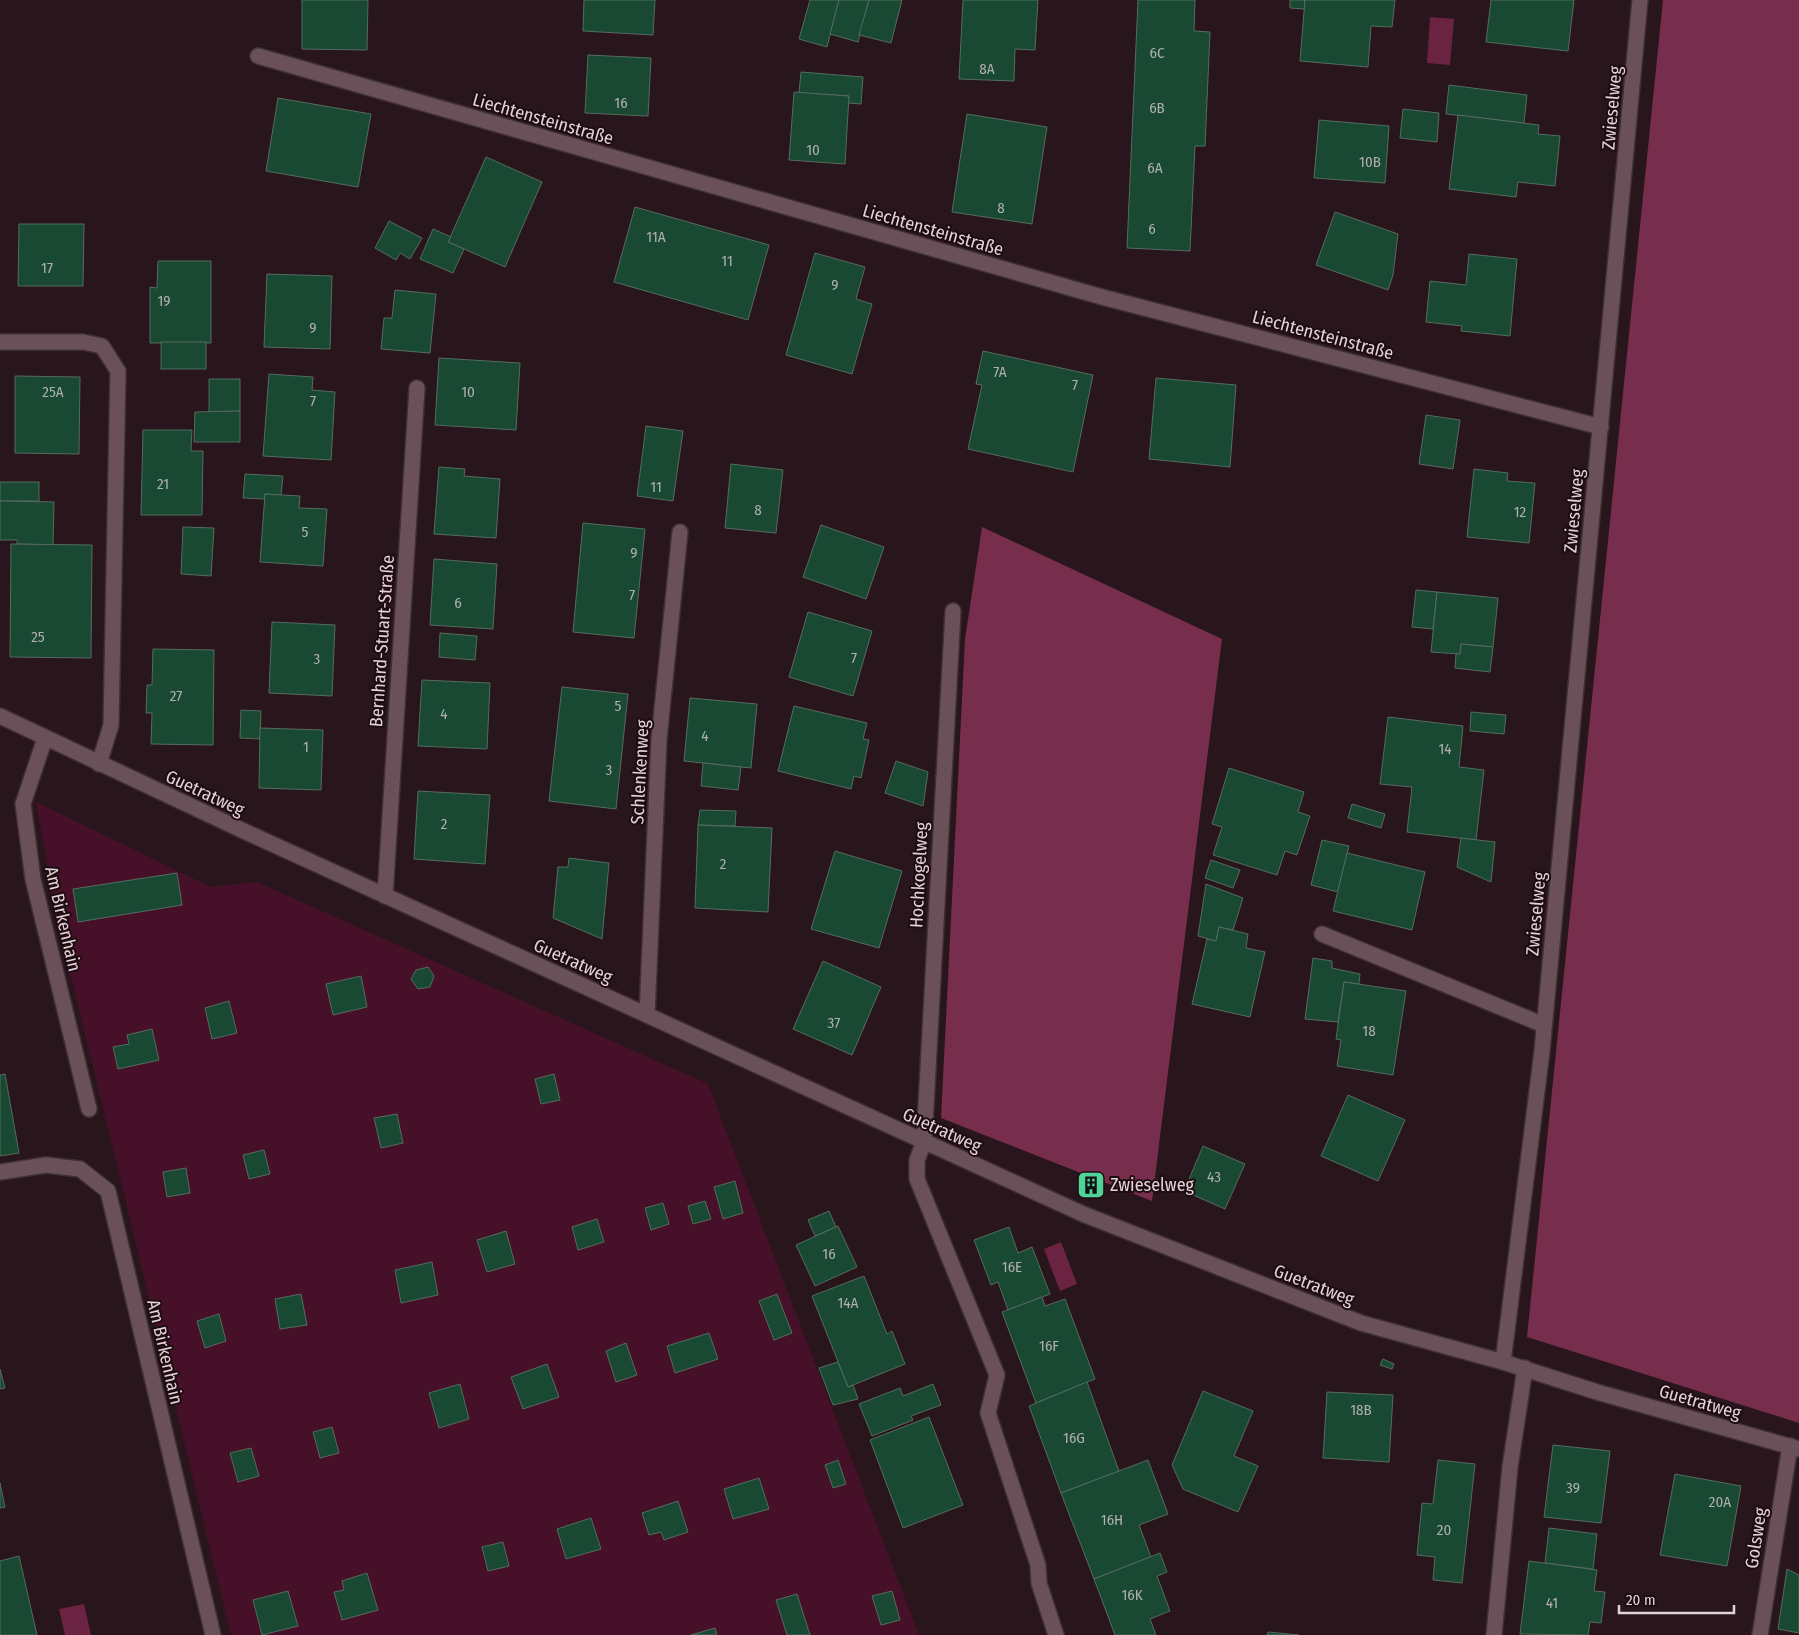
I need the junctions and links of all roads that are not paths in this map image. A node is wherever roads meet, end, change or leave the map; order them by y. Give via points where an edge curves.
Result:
1 (1640, 0) edge
2 (258, 56) dead end
3 (0, 342) edge
4 (417, 388) dead end
5 (1601, 427) junction
6 (680, 532) dead end
7 (953, 611) dead end
8 (0, 716) edge
9 (46, 738) junction
10 (99, 764) junction
11 (385, 896) junction
12 (1322, 934) dead end
13 (647, 1015) junction
14 (1544, 1025) junction
15 (89, 1109) dead end
16 (924, 1142) junction
17 (0, 1172) edge
18 (1503, 1362) junction
19 (1525, 1368) junction
20 (1794, 1448) edge
21 (213, 1635) edge
22 (1056, 1635) edge
23 (1494, 1635) edge
24 (1760, 1635) edge

1 - 5 street, Zwieselweg
2 - 5 street, Liechtensteinstraße via 1102,297
3 - 10 street via 83,342 102,346 118,371 111,725
4 - 11 street, Bernhard-Stuart-Straße
5 - 14 street, Zwieselweg
6 - 13 street, Schlenkenweg via 660,738
7 - 16 street, Hochkogelweg
8 - 9 street, Guetratweg
9 - 10 street, Guetratweg
9 - 15 street, Am Birkenhain via 23,804 33,879
10 - 11 street, Guetratweg
11 - 13 street, Guetratweg
12 - 14 street
13 - 16 street, Guetratweg
14 - 18 street, Zwieselweg
16 - 18 street, Guetratweg via 1083,1214 1353,1320
16 - 22 street, Hochkogelweg via 917,1160 917,1179 997,1375 988,1413 1038,1565 1039,1584
17 - 21 street, Am Birkenhain via 46,1165 80,1169 108,1191
18 - 19 street, Guetratweg
19 - 20 street, Guetratweg
19 - 23 street via 1510,1467
20 - 24 street, Golsweg

